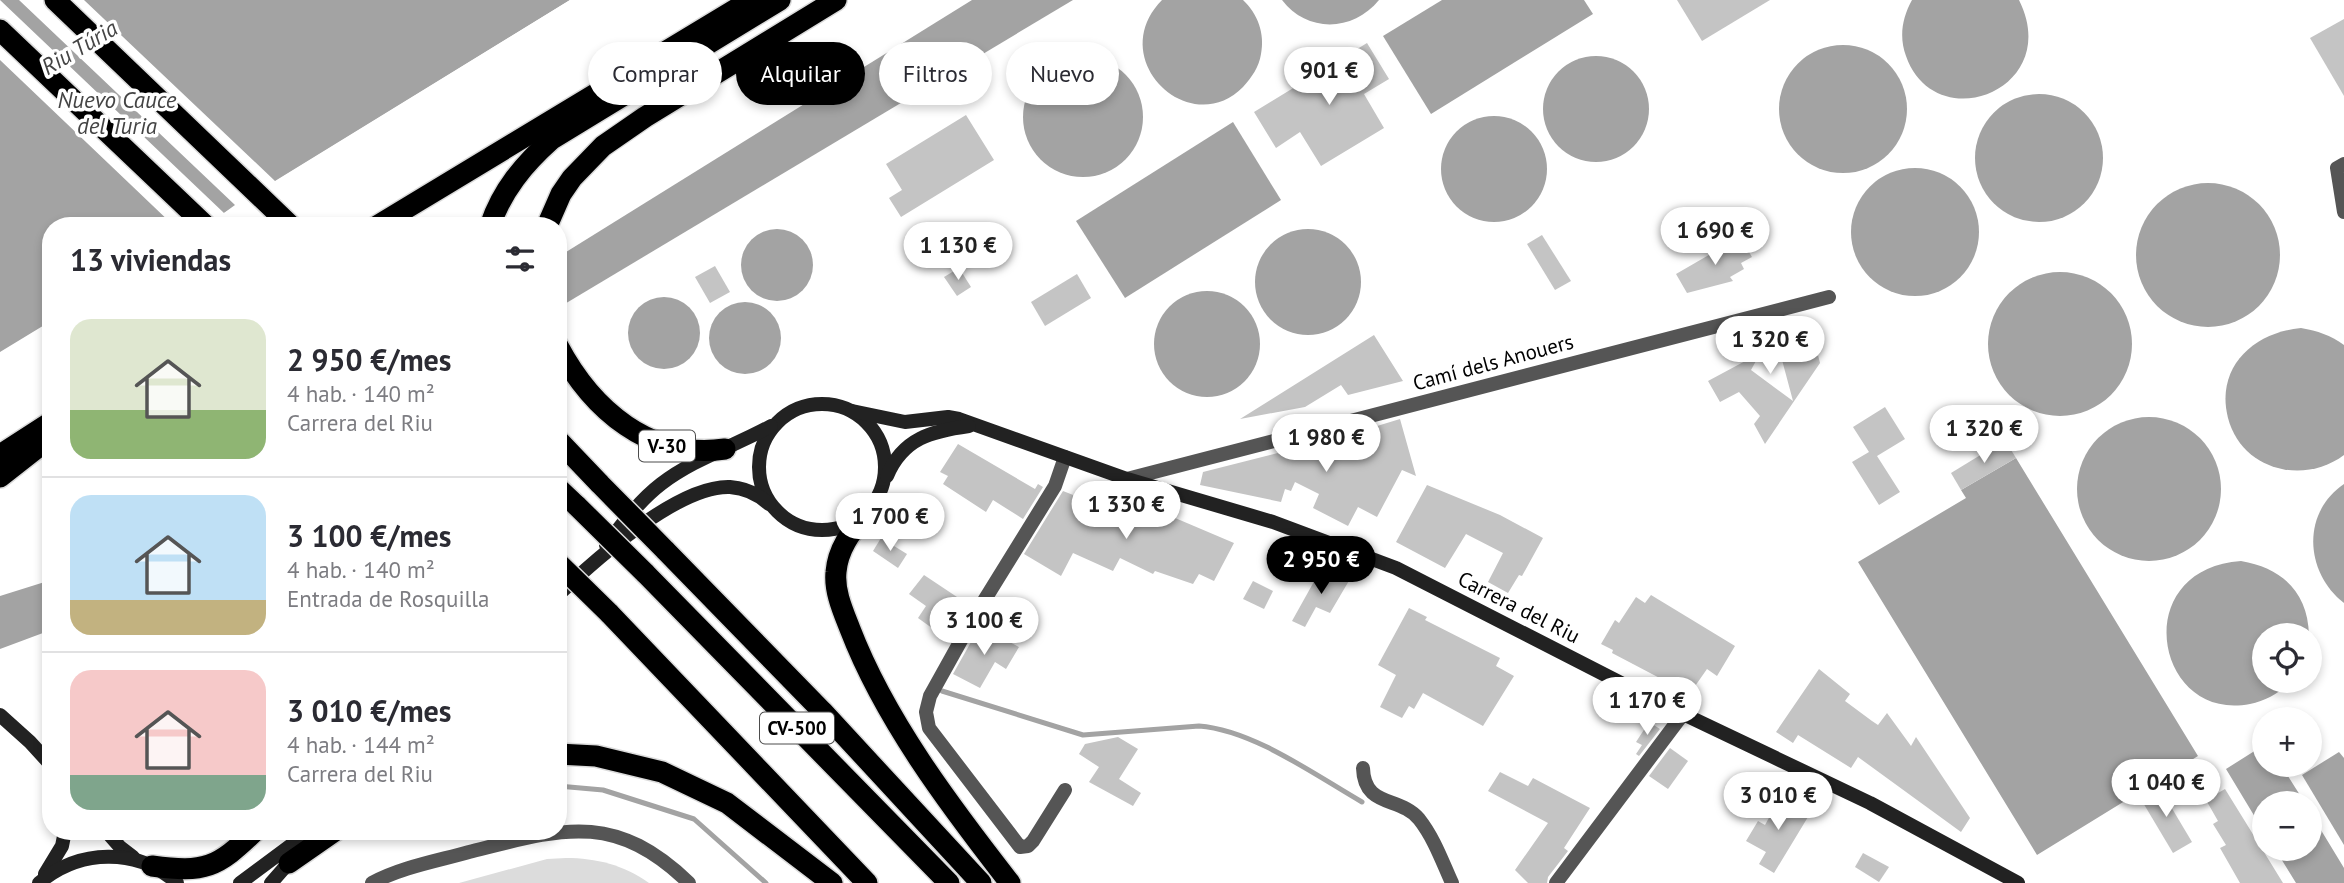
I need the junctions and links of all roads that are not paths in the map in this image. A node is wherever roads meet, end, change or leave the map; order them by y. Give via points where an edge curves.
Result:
1 (55, 0) edge
2 (751, 0) edge
3 (780, 0) edge
4 (836, 0) edge
5 (0, 30) edge
6 (2344, 164) edge
7 (2344, 212) edge
8 (197, 217) edge
9 (282, 217) edge
10 (392, 217) edge
11 (493, 217) edge
12 (551, 217) edge
13 (1829, 297) dead end
14 (567, 360) edge
15 (852, 411) junction
16 (776, 424) junction
17 (977, 425) junction
18 (42, 428) edge
19 (42, 444) edge
20 (567, 449) edge
21 (725, 449) junction
22 (0, 455) edge
23 (1065, 457) junction
24 (0, 477) edge
25 (1127, 479) junction
26 (884, 483) junction
27 (567, 497) edge
28 (773, 507) junction
29 (868, 511) junction
30 (590, 565) junction
31 (567, 572) edge
32 (567, 587) edge
33 (1683, 714) junction
34 (0, 715) edge
35 (567, 754) edge
36 (42, 756) edge
37 (1363, 768) dead end
38 (1065, 790) dead end
39 (567, 830) edge
40 (62, 840) edge
41 (114, 840) edge
42 (246, 840) edge
43 (298, 840) edge
44 (310, 840) edge
45 (322, 840) edge
46 (518, 840) edge
47 (289, 863) junction
48 (159, 871) edge
49 (40, 882) edge
50 (183, 883) edge
51 (240, 883) edge
52 (271, 883) edge
53 (372, 883) edge
54 (690, 883) edge
55 (832, 883) edge
56 (867, 883) edge
57 (949, 883) edge
58 (981, 883) edge
59 (1010, 883) edge
60 (1452, 883) edge
61 (1556, 883) edge
62 (2018, 883) edge

1 - 9 highway
2 - 10 highway
3 - 11 highway via 552,139 511,182
4 - 12 highway via 603,146 572,178
5 - 8 highway
6 - 7 street via 2337,168
13 - 25 street, Camí dels Anouers
14 - 21 highway, V-30 via 599,402 647,439 696,452
15 - 16 street via 820,403 789,413
15 - 17 street, Carrera del Riu via 905,422 948,417
15 - 26 street via 881,442
16 - 21 street
16 - 28 street via 766,437 759,465 764,494
17 - 23 street, Carrera del Riu
17 - 26 street, Carrera del Riu via 942,430 916,440 897,458
18 - 22 highway
19 - 24 highway
20 - 58 highway, bridge via 822,711
21 - 30 street via 650,493
23 - 25 street, Carrera del Riu
23 - 38 street via 1055,486 935,685 926,712 929,728 1020,847 1033,841
25 - 33 street, Carrera del Riu via 1273,522 1396,568
26 - 29 street
27 - 57 highway, CV-500, bridge
28 - 29 street via 796,525 826,531 841,528
28 - 30 street via 740,489 700,493 653,517
29 - 59 highway via 841,550 836,582 856,647 894,718
30 - 32 street
31 - 56 highway, CV-500, bridge
33 - 61 street
33 - 62 street, Carrera del Riu via 1870,803
34 - 36 street
35 - 55 highway via 596,756 662,772 727,803
37 - 60 street via 1363,781 1374,796 1417,816
39 - 54 street via 603,833 633,843
40 - 49 street
41 - 48 street
42 - 48 highway via 216,864
43 - 51 street
44 - 47 street
45 - 47 highway
46 - 53 street via 407,869
47 - 52 street
48 - 49 street via 116,856 96,856 66,865
48 - 50 street

